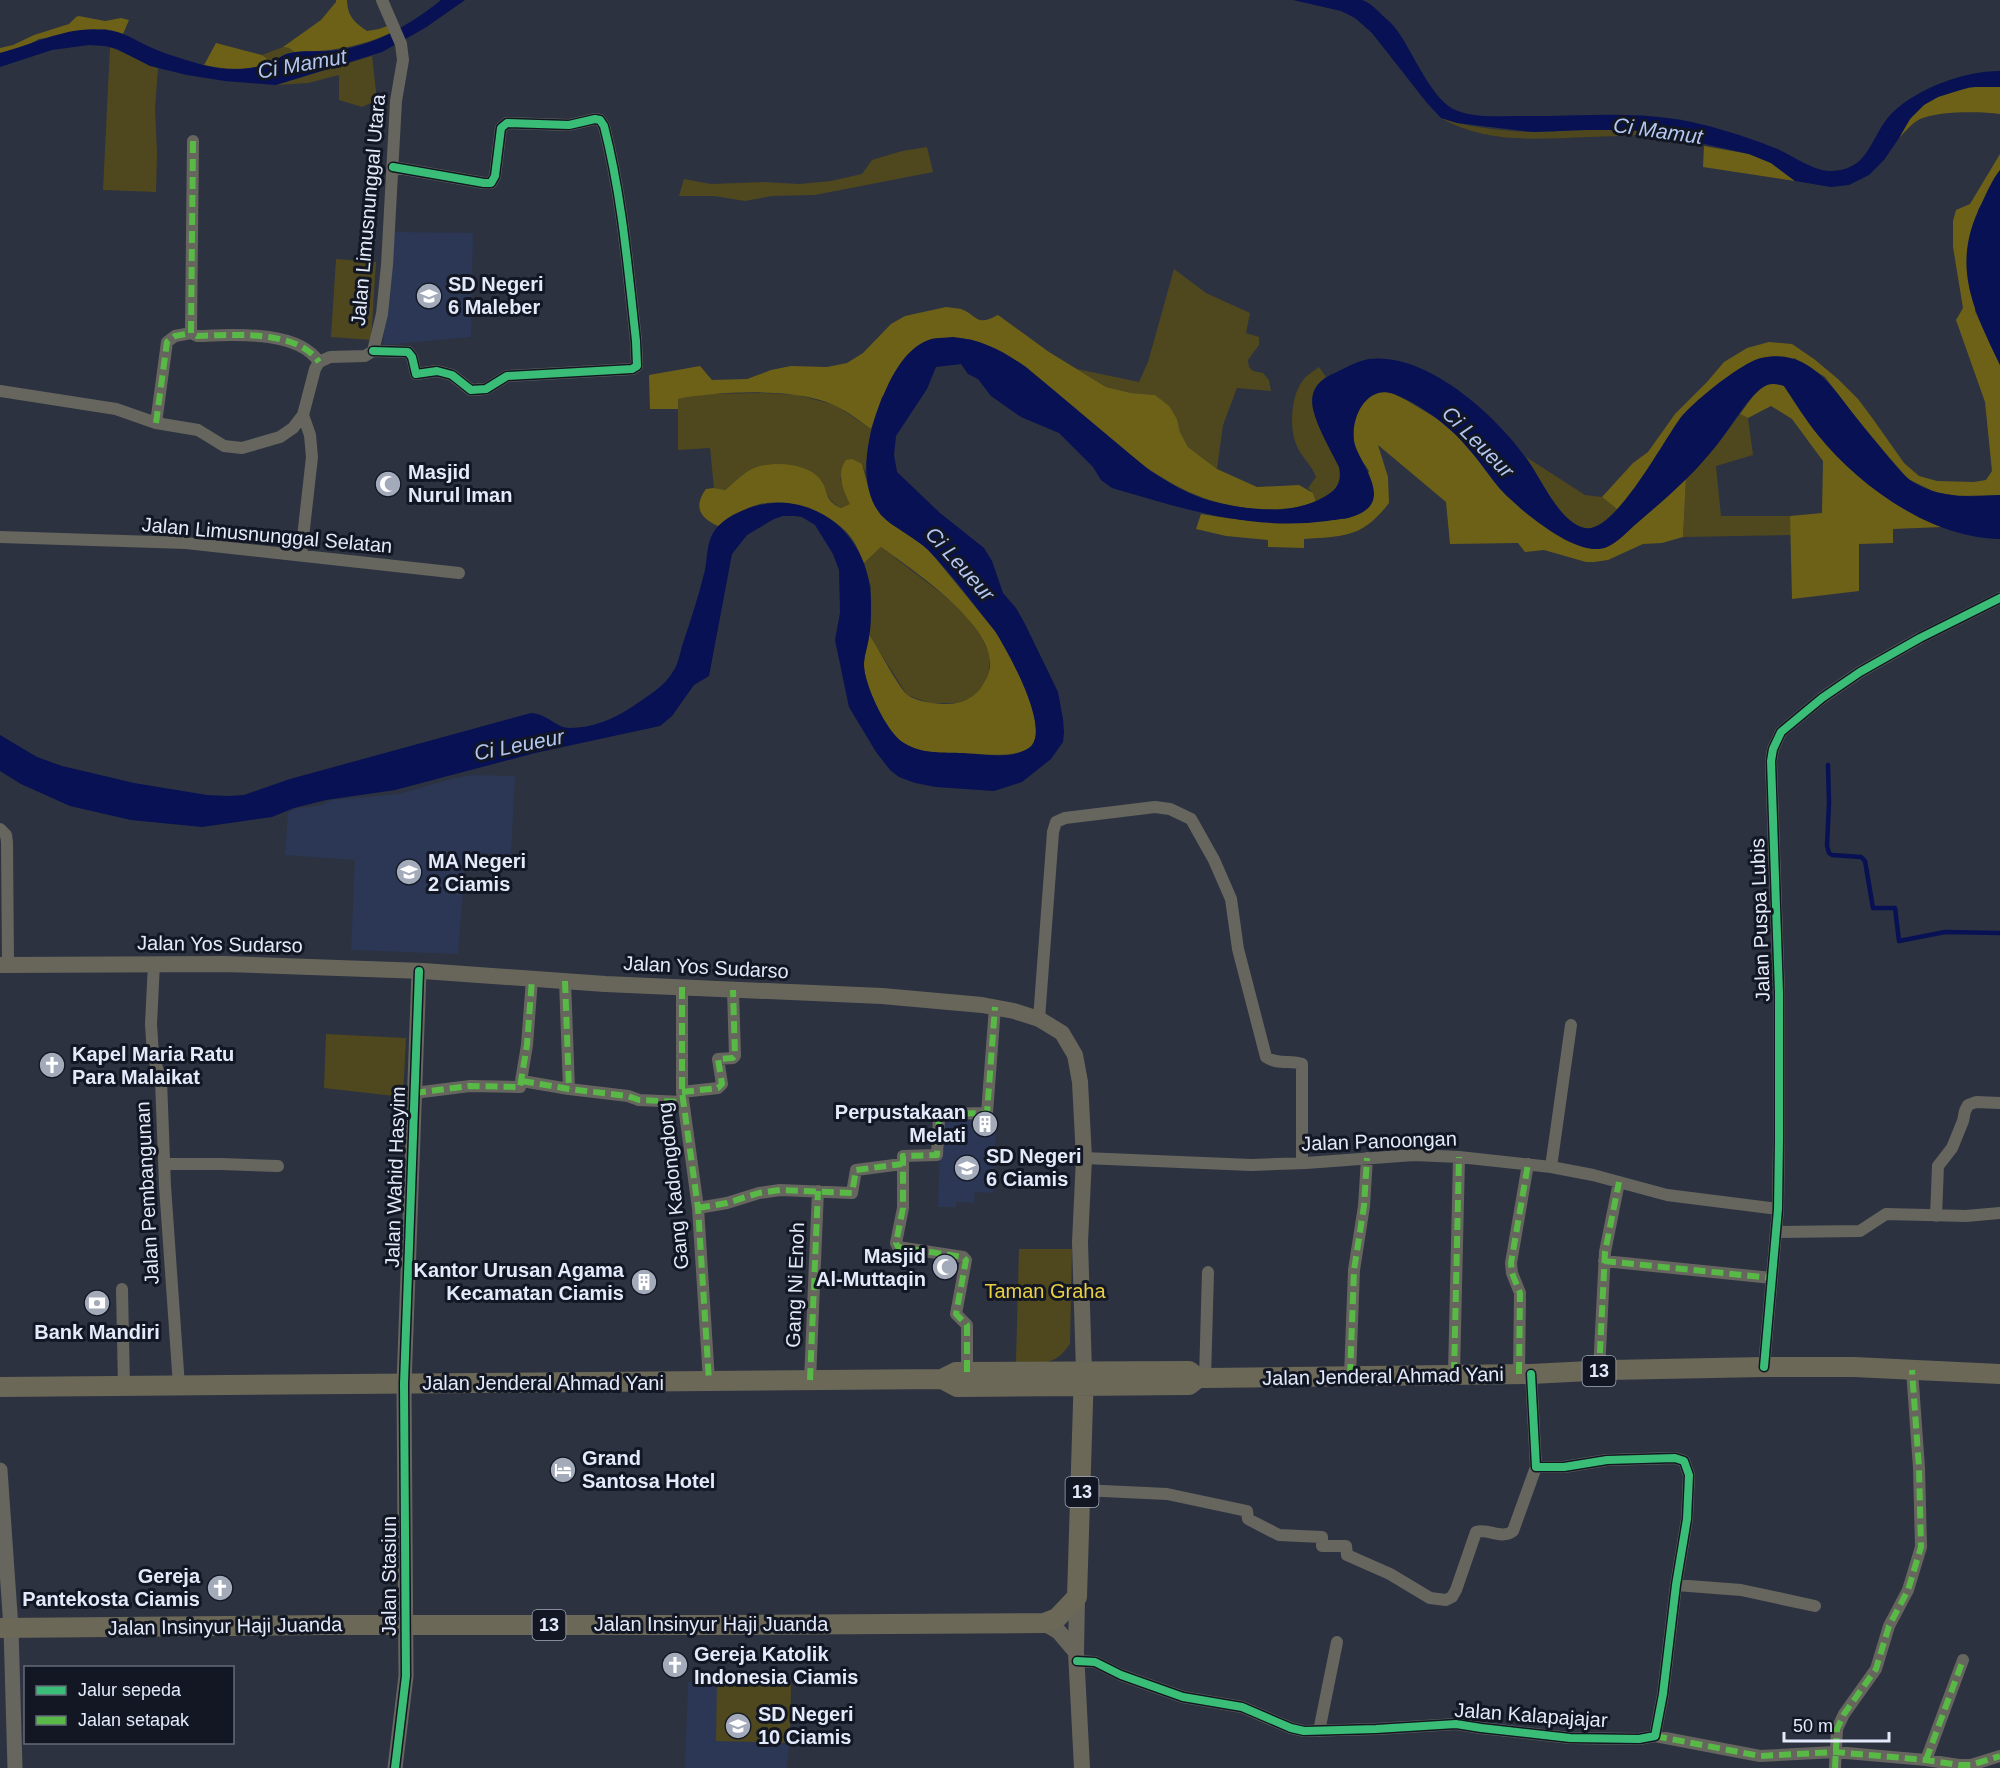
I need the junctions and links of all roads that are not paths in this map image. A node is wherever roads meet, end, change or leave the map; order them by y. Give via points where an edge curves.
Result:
1 (382, 0) edge
2 (193, 141) dead end
3 (393, 167) junction
4 (191, 333) junction
5 (373, 351) junction
6 (319, 362) junction
7 (0, 391) edge
8 (303, 415) junction
9 (156, 423) junction
10 (0, 537) edge
11 (301, 555) junction
12 (459, 573) dead end
13 (2000, 598) edge
14 (0, 829) edge
15 (154, 963) junction
16 (4, 965) edge
17 (418, 971) junction
18 (532, 979) junction
19 (565, 981) junction
20 (682, 987) junction
21 (733, 990) junction
22 (995, 1007) junction
23 (1039, 1019) junction
24 (1570, 1025) dead end
25 (522, 1081) junction
26 (569, 1089) junction
27 (414, 1093) junction
28 (683, 1097) junction
29 (2000, 1103) edge
30 (1459, 1157) junction
31 (1084, 1158) junction
32 (1367, 1158) junction
33 (1302, 1163) junction
34 (164, 1164) junction
35 (902, 1164) junction
36 (1528, 1164) junction
37 (278, 1166) dead end
38 (1551, 1167) junction
39 (1619, 1182) junction
40 (818, 1191) junction
41 (698, 1208) junction
42 (1778, 1209) junction
43 (2000, 1213) edge
44 (1936, 1216) junction
45 (1776, 1232) junction
46 (1604, 1261) junction
47 (1208, 1272) dead end
48 (1772, 1278) junction
49 (122, 1289) dead end
50 (1764, 1367) junction
51 (1912, 1370) junction
52 (1599, 1371) junction
53 (967, 1372) junction
54 (1454, 1374) junction
55 (1525, 1374) junction
56 (2000, 1374) edge
57 (1350, 1376) junction
58 (1202, 1378) junction
59 (942, 1379) junction
60 (1085, 1379) junction
61 (810, 1380) junction
62 (709, 1381) junction
63 (404, 1384) junction
64 (0, 1386) edge
65 (123, 1386) junction
66 (179, 1386) junction
67 (1536, 1467) junction
68 (0, 1470) edge
69 (1082, 1490) junction
70 (1676, 1585) junction
71 (1077, 1596) junction
72 (1815, 1606) dead end
73 (1044, 1623) junction
74 (406, 1625) junction
75 (5, 1628) edge
76 (1337, 1642) dead end
77 (1076, 1656) junction
78 (1963, 1660) dead end
79 (1319, 1731) junction
80 (1654, 1736) junction
81 (1835, 1752) junction
82 (2000, 1756) edge
83 (1926, 1760) junction
84 (15, 1768) edge
85 (395, 1768) edge
86 (1082, 1768) edge
87 (1835, 1768) edge

1 - 3 street, Jalan Limusnunggal Utara via 401,44 403,68 396,101
2 - 4 street
3 - 5 street, Jalan Limusnunggal Utara via 382,314
3 - 5 street via 491,183 501,128 507,123 569,125 600,120 614,165 637,366 507,376 486,389 471,390 452,375 437,371 416,374 408,352
4 - 6 street via 278,339 307,349
4 - 9 street via 167,342
5 - 6 street, Jalan Limusnunggal Utara via 365,356 325,358
6 - 8 street
7 - 9 street via 116,409
8 - 9 street via 280,437 242,448 224,446 191,428
8 - 11 street via 312,457
10 - 11 street, Jalan Limusnunggal Selatan via 186,543
11 - 12 street, Jalan Limusnunggal Selatan
13 - 42 street, Jalan Puspa Lubis via 1860,672 1821,698 1776,740 1771,761 1780,1071
14 - 16 street via 7,842
15 - 16 main road, Jalan Yos Sudarso
15 - 17 main road, Jalan Yos Sudarso
15 - 34 street, Jalan Pembangunan via 151,1024 153,1056 161,1080
17 - 18 main road, Jalan Yos Sudarso
17 - 27 street, Jalan Wahid Hasyim
18 - 19 main road, Jalan Yos Sudarso
18 - 25 street
19 - 20 main road, Jalan Yos Sudarso
19 - 26 street
20 - 21 main road, Jalan Yos Sudarso
20 - 28 street, Gang Kadongdong
21 - 22 main road, Jalan Yos Sudarso via 882,996
21 - 28 street via 735,1056 718,1059 722,1084 718,1089
22 - 23 main road, Jalan Yos Sudarso
22 - 35 street via 987,1113 941,1114 937,1155 906,1155
23 - 31 main road, Jalan Yos Sudarso via 1062,1033 1075,1054
23 - 33 street via 1056,822 1155,807 1184,814 1208,849 1231,899 1238,949 1266,1057 1302,1064
24 - 38 street
25 - 26 street
25 - 27 street via 519,1087 470,1086
26 - 28 street via 639,1100
27 - 63 street, Jalan Wahid Hasyim
28 - 41 street, Gang Kadongdong
29 - 44 street via 1976,1102 1965,1111 1952,1148 1938,1166
30 - 32 street, Jalan Panoongan
30 - 36 street, Jalan Panoongan
30 - 54 street
31 - 33 street, Jalan Panoongan via 1251,1165
31 - 60 main road, Jalan Yos Sudarso via 1080,1242
32 - 33 street, Jalan Panoongan
32 - 57 street via 1354,1270
34 - 37 street
34 - 66 street, Jalan Pembangunan
35 - 40 street via 855,1170 853,1193
35 - 53 street via 903,1208 896,1246 966,1260 956,1314 967,1325
36 - 38 street, Jalan Panoongan
36 - 55 street via 1511,1263 1520,1293
38 - 39 street, Jalan Panoongan
39 - 42 street, Jalan Panoongan via 1688,1198
39 - 46 street
40 - 41 street via 780,1190
40 - 61 street, Gang Ni Enoh
41 - 62 street, Gang Kadongdong
42 - 45 street, Jalan Puspa Lubis
43 - 44 street
44 - 45 street via 1886,1214 1860,1231
45 - 48 street, Jalan Puspa Lubis
46 - 48 street
46 - 52 street
47 - 58 street
48 - 50 street, Jalan Puspa Lubis
49 - 65 street
50 - 51 highway, Jalan Jenderal Ahmad Yani / 13
50 - 52 highway, Jalan Jenderal Ahmad Yani / 13
51 - 56 highway, Jalan Jenderal Ahmad Yani / 13
51 - 81 street via 1921,1547 1876,1669 1837,1729
52 - 55 highway, Jalan Jenderal Ahmad Yani / 13
53 - 59 highway, Jalan Jenderal Ahmad Yani / 13
53 - 60 highway, Jalan Jenderal Ahmad Yani / 13
54 - 55 highway, Jalan Jenderal Ahmad Yani / 13
54 - 57 highway, Jalan Jenderal Ahmad Yani / 13
55 - 67 street
57 - 58 highway, Jalan Jenderal Ahmad Yani / 13
58 - 60 highway, Jalan Jenderal Ahmad Yani / 13 via 1189,1371
59 - 60 highway, Jalan Jenderal Ahmad Yani / 13 via 957,1387
59 - 61 highway, Jalan Jenderal Ahmad Yani / 13
60 - 69 highway, 13
61 - 62 highway, Jalan Jenderal Ahmad Yani / 13
62 - 63 highway, Jalan Jenderal Ahmad Yani / 13
63 - 66 highway, Jalan Jenderal Ahmad Yani / 13
63 - 74 street, Jalan Stasiun
64 - 65 highway, Jalan Jenderal Ahmad Yani / 13
65 - 66 highway, Jalan Jenderal Ahmad Yani / 13
67 - 69 street via 1513,1532 1476,1532 1455,1590 1446,1600 1430,1598 1347,1555 1346,1546 1322,1546 1322,1537 1279,1535 1248,1519 1247,1511 1167,1494
67 - 70 street via 1606,1460 1684,1461 1689,1475 1687,1508
68 - 75 street
69 - 71 highway, 13
70 - 72 street via 1741,1590
70 - 80 street
71 - 73 highway via 1057,1618
71 - 77 main road
73 - 74 highway, Jalan Insinyur Haji Juanda / 13
73 - 77 main road via 1059,1632
74 - 75 highway, Jalan Insinyur Haji Juanda / 13
74 - 85 street, Jalan Stasiun via 406,1676
75 - 84 street
76 - 79 street
77 - 79 street, Jalan Kalapajajar via 1183,1697 1242,1707 1291,1728
77 - 86 main road
78 - 83 street
79 - 80 street, Jalan Kalapajajar via 1456,1724 1570,1738
80 - 81 street, Jalan Kalapajajar via 1760,1756
81 - 83 street, Jalan Kalapajajar
81 - 87 street
82 - 83 street, Jalan Kalapajajar via 1965,1765

